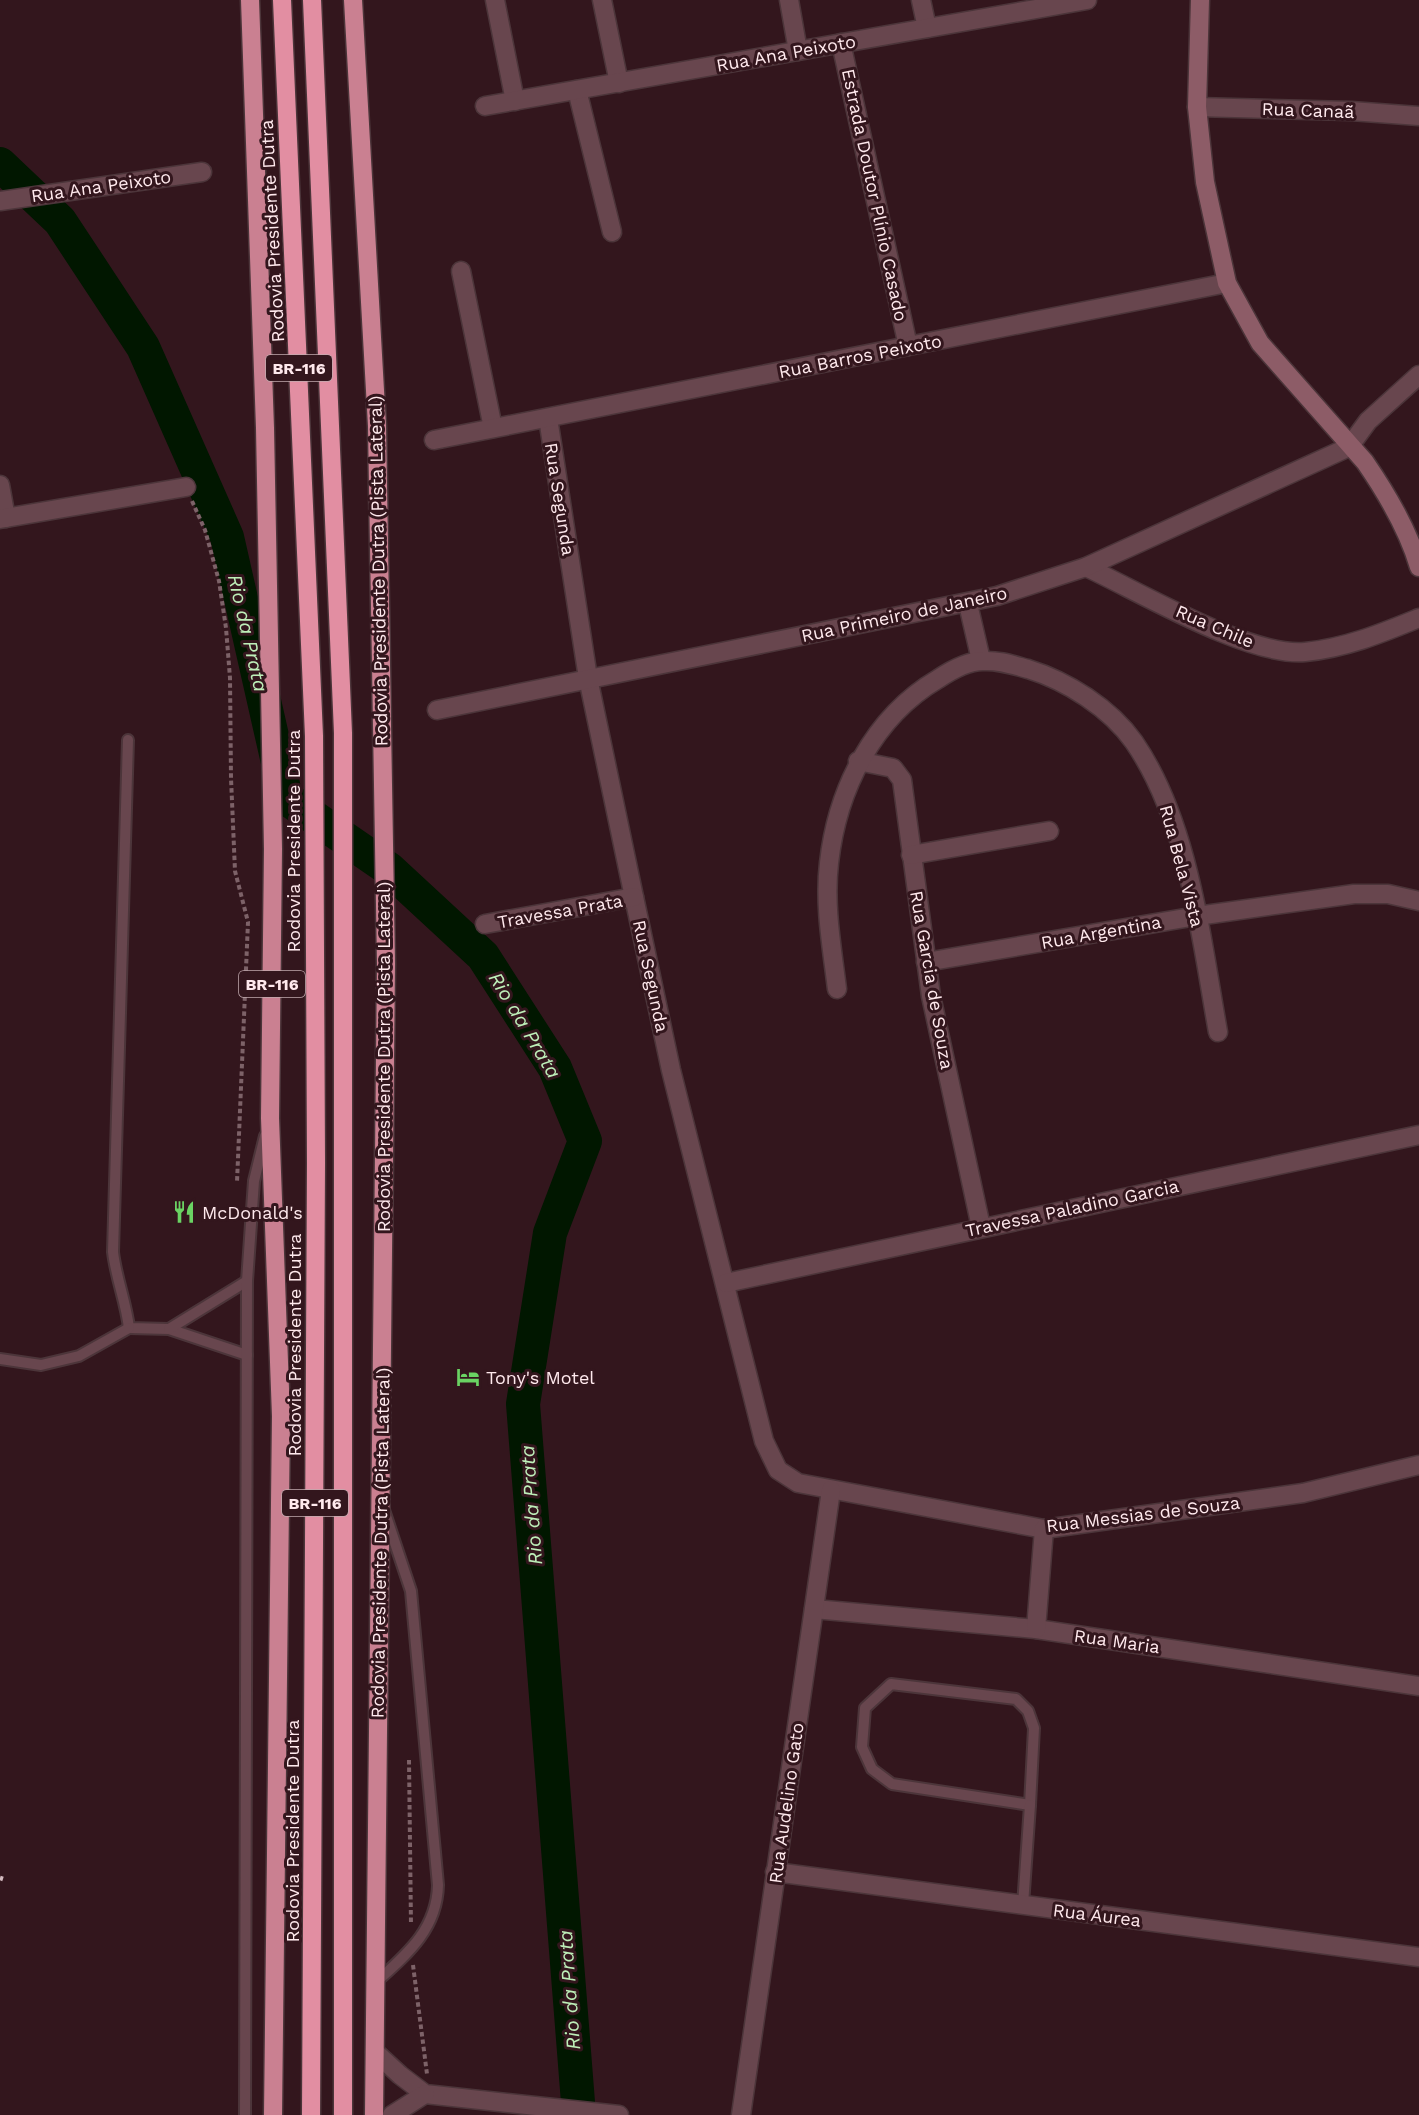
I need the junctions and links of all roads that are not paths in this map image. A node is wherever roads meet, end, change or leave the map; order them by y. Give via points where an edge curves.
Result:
1 (250, 0) edge
2 (282, 0) edge
3 (312, 0) edge
4 (353, 0) edge
5 (495, 0) edge
6 (602, 0) edge
7 (789, 0) edge
8 (921, 0) edge
9 (1087, 0) edge
10 (1200, 0) edge
11 (927, 28) junction
12 (842, 43) junction
13 (798, 51) junction
14 (619, 82) junction
15 (576, 90) junction
16 (515, 101) junction
17 (485, 106) dead end
18 (1197, 107) junction
19 (1419, 116) edge
20 (202, 172) dead end
21 (5, 200) edge
22 (612, 232) dead end
23 (461, 271) dead end
24 (1227, 283) junction
25 (908, 346) junction
26 (1419, 375) edge
27 (548, 418) junction
28 (493, 428) junction
29 (434, 440) dead end
30 (1349, 447) junction
31 (0, 485) edge
32 (186, 487) road end
33 (3, 519) edge
34 (1086, 567) junction
35 (1419, 567) edge
36 (968, 604) junction
37 (1419, 618) edge
38 (981, 660) junction
39 (588, 678) junction
40 (437, 710) dead end
41 (128, 740) dead end
42 (858, 761) junction
43 (1049, 831) dead end
44 (911, 855) junction
45 (634, 897) junction
46 (1419, 901) edge
47 (1197, 916) junction
48 (485, 924) dead end
49 (926, 962) junction
50 (837, 989) dead end
51 (1218, 1032) dead end
52 (270, 1118) junction
53 (1419, 1135) edge
54 (981, 1227) junction
55 (247, 1281) junction
56 (726, 1283) junction
57 (129, 1328) junction
58 (168, 1329) junction
59 (247, 1355) junction
60 (0, 1359) edge
61 (1419, 1465) edge
62 (831, 1490) junction
63 (381, 1500) junction
64 (1044, 1529) junction
65 (814, 1609) junction
66 (1036, 1629) junction
67 (1419, 1686) edge
68 (1030, 1805) junction
69 (775, 1872) junction
70 (1023, 1905) junction
71 (1419, 1957) edge
72 (374, 1984) junction
73 (375, 2052) junction
74 (425, 2094) junction
75 (610, 2114) edge
76 (245, 2115) edge
77 (273, 2115) edge
78 (311, 2115) edge
79 (343, 2115) edge
80 (374, 2115) edge
81 (392, 2115) edge
82 (741, 2115) edge

1 - 52 highway, BR-116 via 273,849
2 - 78 highway, Rodovia Presidente Dutra / BR-116 via 314,736
3 - 79 highway, BR-116 via 343,733
4 - 63 highway, Rodovia Presidente Dutra (Pista Lateral) via 377,426 386,964
5 - 16 street
6 - 14 street
7 - 13 street
8 - 11 street
9 - 11 street, Rua Ana Peixoto
10 - 18 main road
11 - 12 street, Rua Ana Peixoto
12 - 13 street, Rua Ana Peixoto
12 - 25 street, Estrada Doutor Plínio Casado
13 - 14 street, Rua Ana Peixoto
14 - 15 street, Rua Ana Peixoto
15 - 16 street, Rua Ana Peixoto
15 - 22 street
16 - 17 street, Rua Ana Peixoto
18 - 19 street, Rua Canaã
18 - 24 main road via 1205,182
20 - 21 street, Rua Ana Peixoto
23 - 28 street
24 - 25 street, Rua Barros Peixoto
24 - 30 main road via 1260,343
25 - 27 street, Rua Barros Peixoto
26 - 30 street via 1368,421
27 - 28 street, Rua Barros Peixoto
27 - 39 street, Rua Segunda
28 - 29 street, Rua Barros Peixoto
30 - 34 street, Rua Primeiro de Janeiro
30 - 35 main road via 1365,462 1394,508
31 - 33 street
32 - 33 street
34 - 36 street, Rua Primeiro de Janeiro
34 - 37 street, Rua Chile via 1247,643 1288,652 1359,641
36 - 38 street
36 - 39 street, Rua Primeiro de Janeiro
38 - 42 street, Rua Bela Vista via 925,686 896,710
38 - 47 street, Rua Bela Vista via 1047,675 1076,690 1106,712 1133,741 1160,788 1176,831
39 - 40 street, Rua Primeiro de Janeiro
39 - 45 street, Rua Segunda
41 - 57 lane via 113,1252
42 - 44 street, Rua Garcia de Souza via 893,768 899,773
42 - 50 street, Rua Bela Vista via 836,826 829,863 828,900
43 - 44 street
44 - 49 street, Rua Garcia de Souza
45 - 48 street, Travessa Prata
45 - 56 street, Rua Segunda via 671,1070
46 - 47 street, Rua Argentina via 1388,894 1353,894
47 - 49 street, Rua Argentina
47 - 51 street, Rua Bela Vista
49 - 54 street, Rua Garcia de Souza
52 - 55 lane via 254,1181
52 - 77 highway, BR-116 via 281,1416
53 - 54 street, Travessa Paladino Garcia
54 - 56 street, Travessa Paladino Garcia
55 - 58 lane
55 - 59 lane
56 - 62 street, Rua Segunda via 769,1455 789,1480
57 - 58 lane
57 - 60 lane via 79,1356 41,1365
58 - 59 lane
59 - 76 lane
61 - 64 street, Rua Messias de Souza via 1303,1493
62 - 64 street, Rua Messias de Souza
62 - 65 street, Rua Audelino Gato
63 - 72 highway, Rodovia Presidente Dutra (Pista Lateral)
63 - 72 lane via 411,1591 438,1906 423,1934
64 - 66 street
65 - 66 street, Rua Maria
65 - 69 street, Rua Audelino Gato
66 - 67 street, Rua Maria
68 - 68 lane via 1034,1728 1028,1711 1016,1699 891,1684 866,1708 862,1747 872,1769 892,1784
68 - 70 lane
69 - 70 street, Rua Áurea
69 - 82 street, Rua Audelino Gato
70 - 71 street, Rua Áurea
72 - 73 highway, Rodovia Presidente Dutra (Pista Lateral)
73 - 74 street
73 - 80 highway, Rodovia Presidente Dutra (Pista Lateral)
74 - 75 street
74 - 81 street

